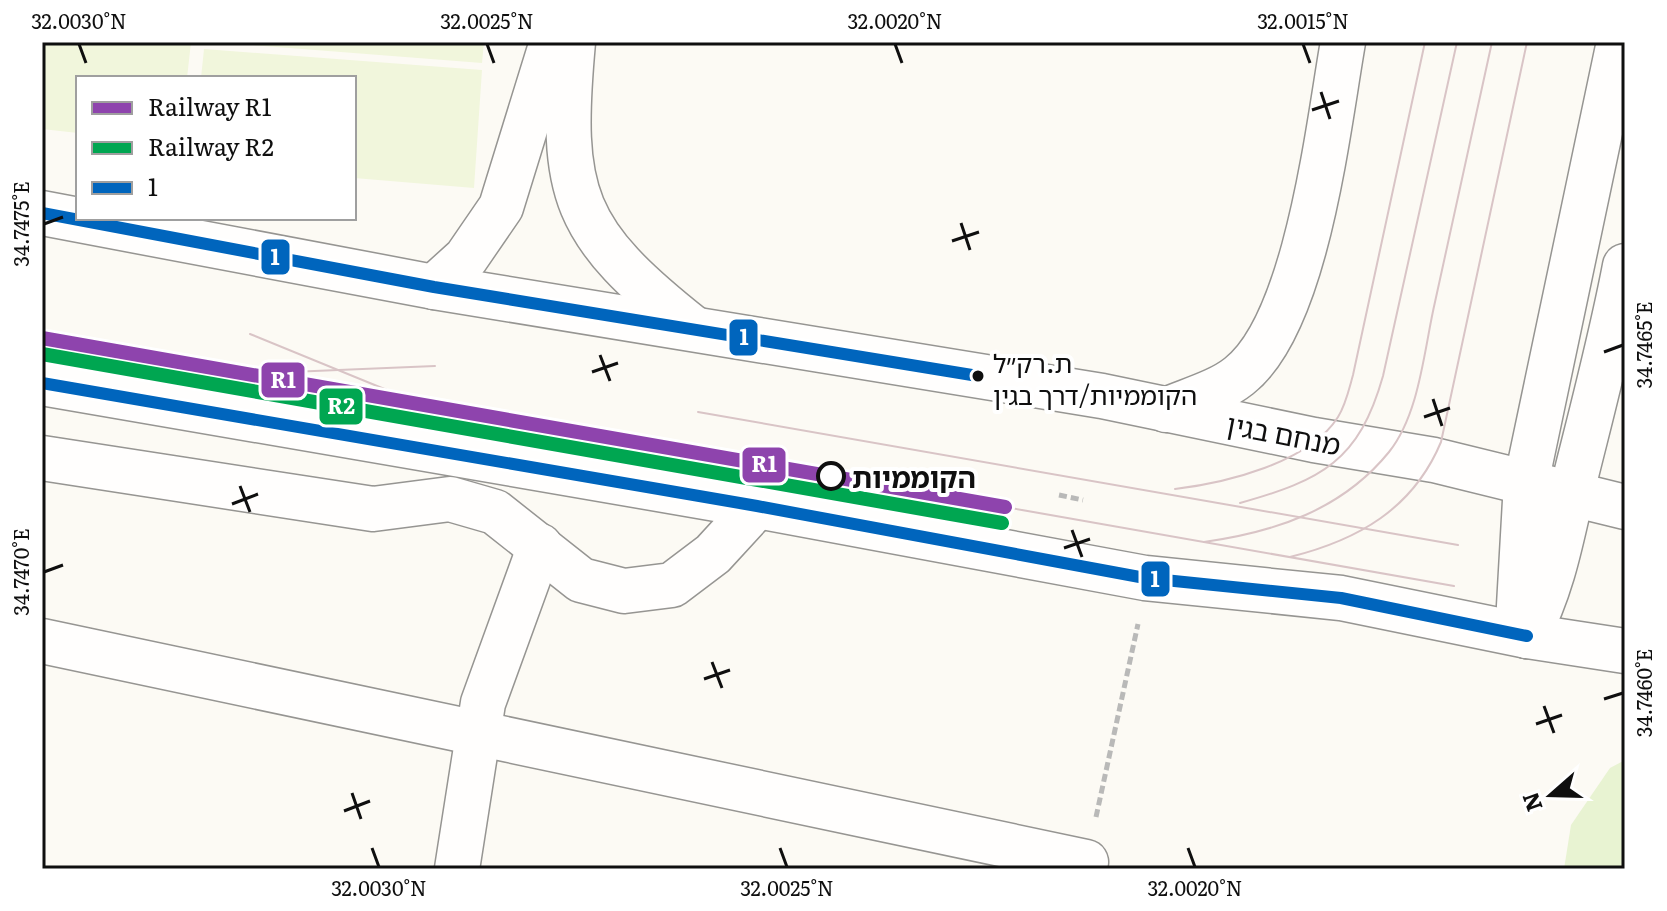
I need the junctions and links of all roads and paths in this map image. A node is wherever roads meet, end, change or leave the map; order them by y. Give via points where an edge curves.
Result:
1 (552, 42) edge
2 (573, 42) edge
3 (1343, 42) edge
4 (1619, 42) edge
5 (42, 213) edge
6 (76, 219) edge
7 (79, 220) edge
8 (1625, 266) edge
9 (434, 287) junction
10 (698, 332) junction
11 (1612, 335) junction
12 (42, 383) edge
13 (1625, 397) edge
14 (1166, 410) junction
15 (42, 458) edge
16 (1526, 483) junction
17 (1572, 493) junction
18 (1059, 495) dead end
19 (1083, 500) dead end
20 (757, 506) junction
21 (1625, 507) edge
22 (540, 546) junction
23 (1136, 633) dead end
24 (1527, 636) junction
25 (42, 641) edge
26 (1625, 651) edge
27 (478, 734) junction
28 (1086, 862) joint
29 (457, 869) edge

1 - 9 street via 501,207 474,248
2 - 10 street via 566,113 579,204 606,251
3 - 14 street via 1299,262 1277,328 1238,377
4 - 16 street
5 - 6 street, מנחם בגין
7 - 9 street, מנחם בגין
8 - 11 street
9 - 10 street, מנחם בגין
10 - 14 street, מנחם בגין
11 - 13 street
11 - 17 street
12 - 20 street
14 - 16 street, מנחם בגין via 1434,460
15 - 22 street via 373,509 450,499 495,512
16 - 17 street, מנחם בגין
16 - 24 street via 1519,606
17 - 21 street, מנחם בגין
17 - 24 street via 1557,564
18 - 19 path
20 - 22 street via 713,554 672,585 624,591 581,580
20 - 24 street via 1145,578 1341,598
22 - 27 street via 483,703
23 - 28 path
24 - 26 street
25 - 27 street
27 - 28 street
27 - 29 street

